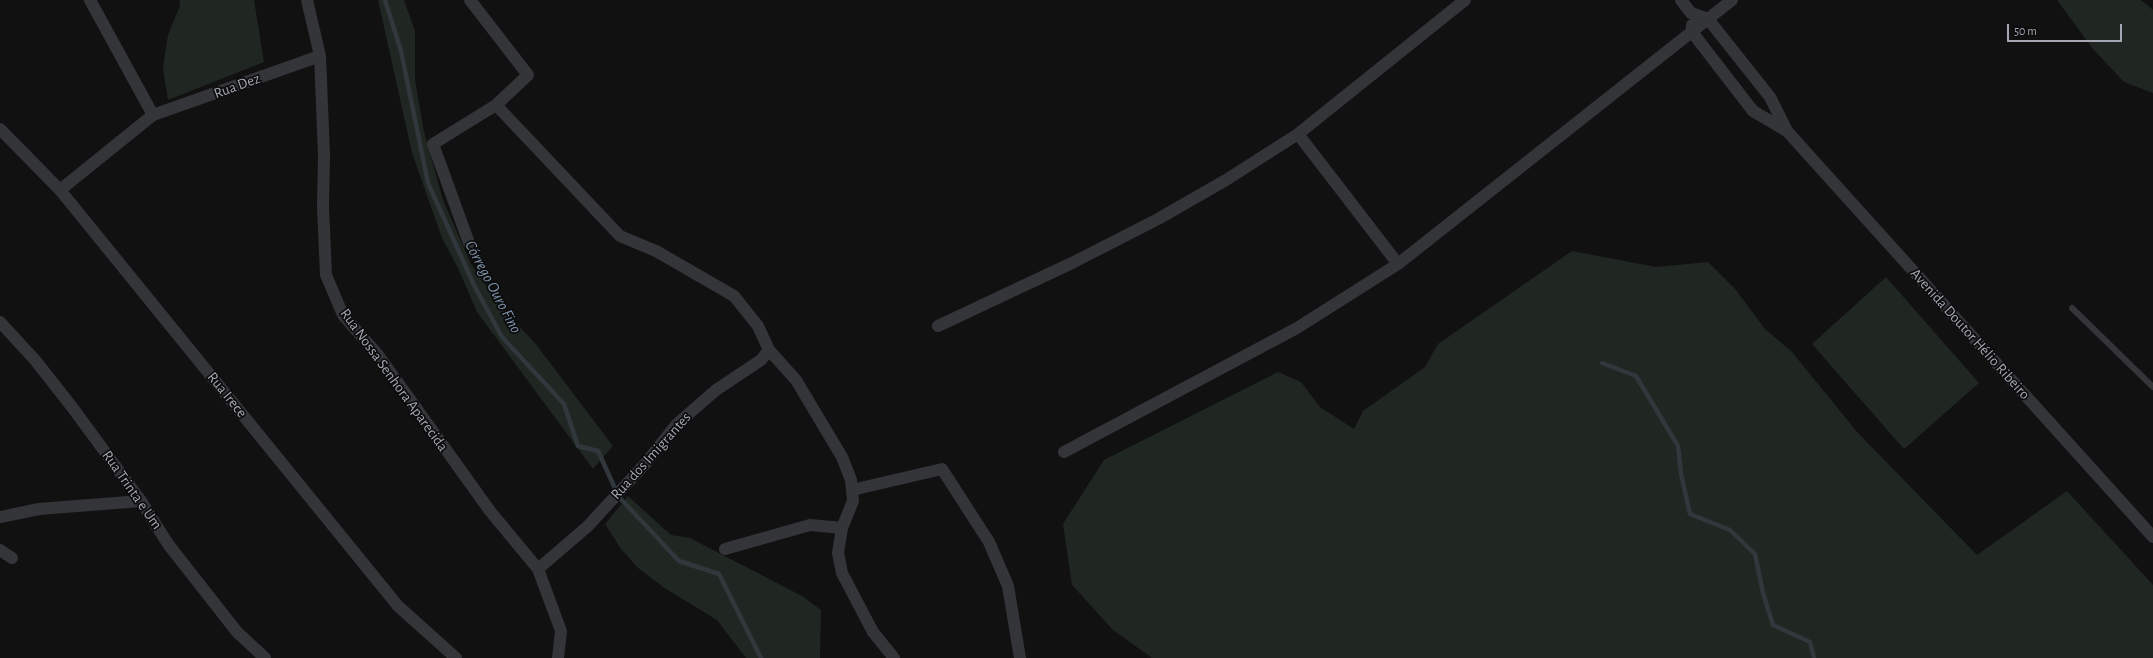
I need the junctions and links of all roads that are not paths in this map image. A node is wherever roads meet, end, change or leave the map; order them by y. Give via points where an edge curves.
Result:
1 (90, 0) edge
2 (307, 0) edge
3 (470, 0) edge
4 (1465, 0) edge
5 (1681, 0) edge
6 (1732, 0) edge
7 (1691, 13) junction
8 (1708, 19) junction
9 (1692, 32) junction
10 (320, 56) junction
11 (496, 105) junction
12 (153, 115) junction
13 (0, 129) edge
14 (1787, 131) junction
15 (1298, 134) junction
16 (60, 190) junction
17 (469, 243) dead end
18 (1398, 264) junction
19 (2072, 308) dead end
20 (0, 322) edge
21 (938, 326) dead end
22 (769, 350) junction
23 (2153, 387) edge
24 (1064, 452) dead end
25 (852, 490) junction
26 (141, 500) junction
27 (0, 517) edge
28 (842, 528) junction
29 (2153, 537) edge
30 (0, 550) edge
31 (725, 550) dead end
32 (12, 558) dead end
33 (538, 569) junction
34 (561, 657) edge
35 (265, 658) edge
36 (456, 658) edge
37 (894, 658) edge
38 (1020, 658) edge

1 - 12 street
2 - 10 street, Rua Nossa Senhora Aparecida
3 - 11 street via 528,75
4 - 15 street
5 - 7 street
6 - 8 street
7 - 8 street
7 - 9 street
8 - 9 street
8 - 14 street via 1770,97
9 - 14 street via 1753,111
9 - 18 street
10 - 12 street, Rua Dez
10 - 33 street, Rua Nossa Senhora Aparecida via 326,275 343,315 378,356 490,511
11 - 17 street via 433,144
11 - 22 street via 620,236 656,251 734,296 758,326
12 - 16 street, Rua Dez
13 - 16 street, Rua Irece
14 - 29 street, Avenida Doutor Hélio Ribeiro
15 - 18 street
15 - 21 street via 1158,219
16 - 36 street, Rua Irece via 398,606
18 - 24 street via 1296,328
19 - 23 lane
20 - 26 street, Rua Trinta e Um via 53,384
22 - 25 street via 796,380 842,457
22 - 33 street, Rua dos Imigrantes via 761,360 716,390 677,424 588,526
25 - 28 street via 854,500
25 - 38 street via 942,469 989,542 1008,586
26 - 27 street via 39,509
26 - 35 street, Rua Trinta e Um via 168,544 237,632
28 - 31 street via 810,525
28 - 37 street via 838,553 842,572 873,632
30 - 32 street
33 - 34 street, Rua Nossa Senhora Aparecida via 561,631

